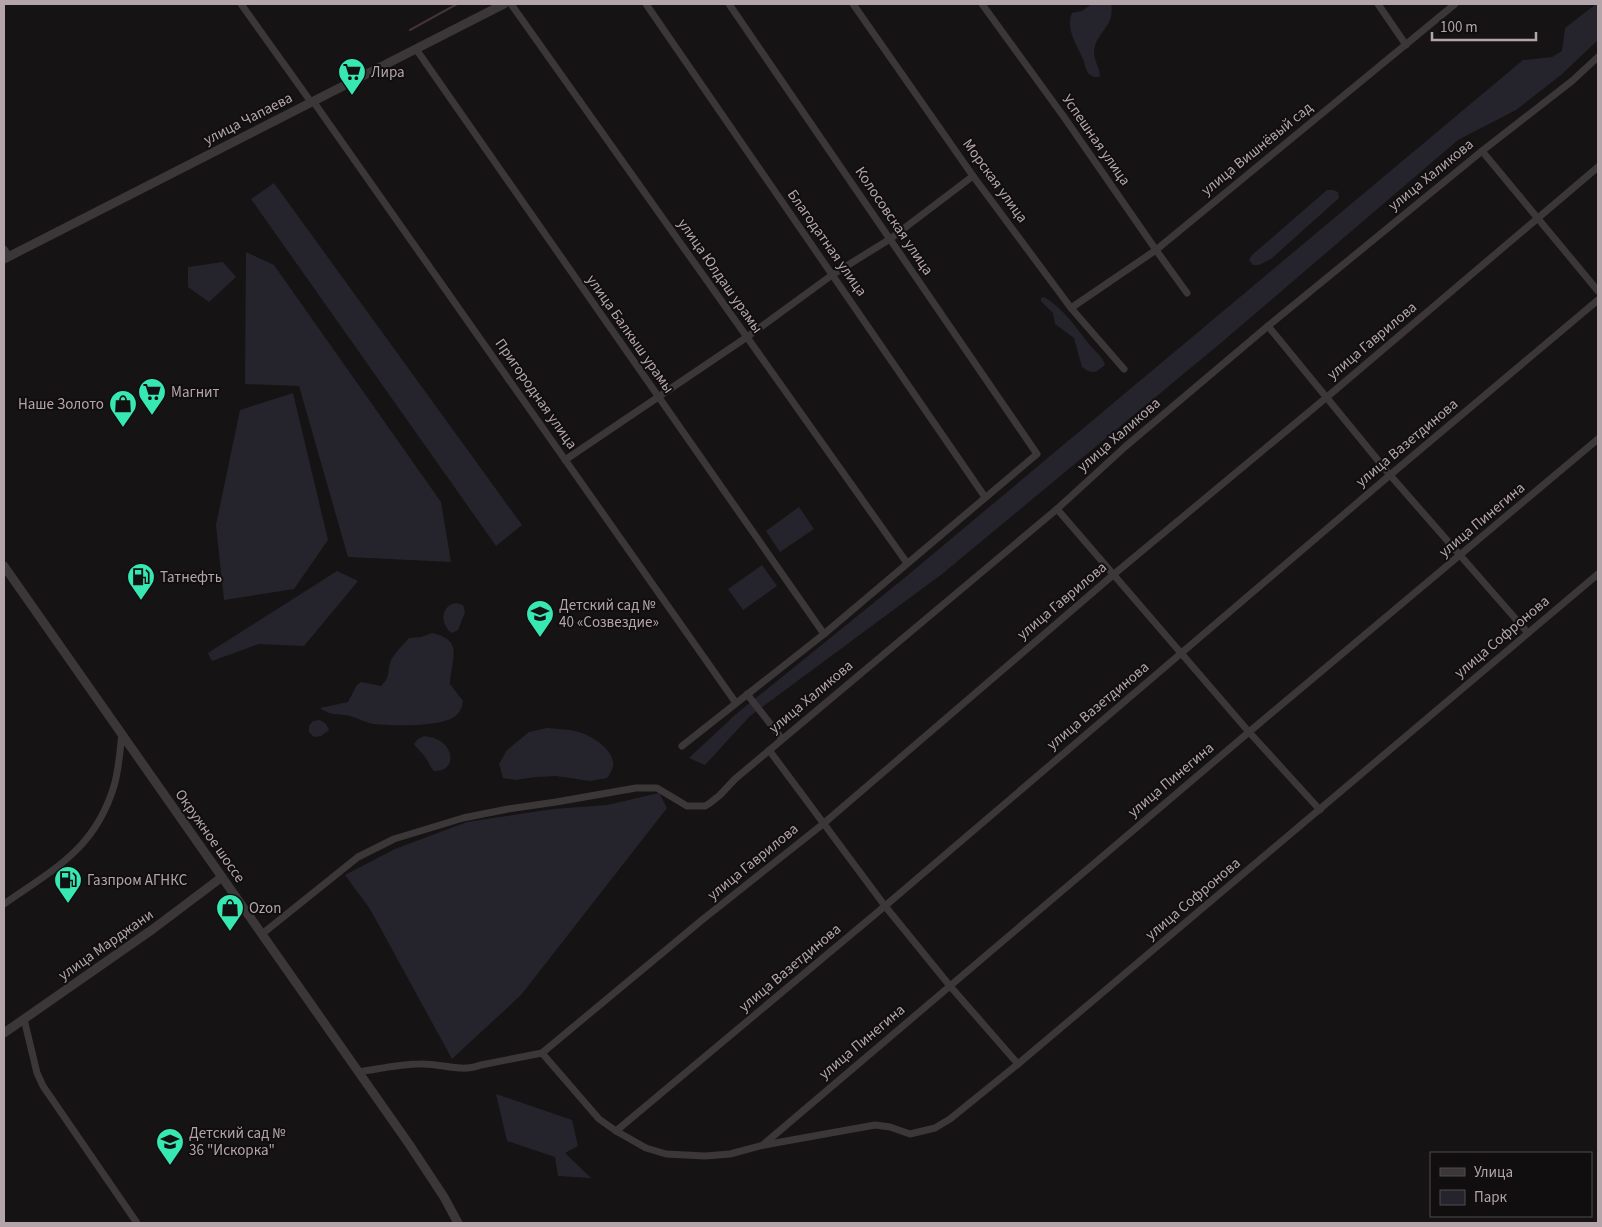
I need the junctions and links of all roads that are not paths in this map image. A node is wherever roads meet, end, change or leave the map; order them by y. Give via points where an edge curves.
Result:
1 (242, 4) edge
2 (504, 4) edge
3 (511, 4) edge
4 (646, 4) edge
5 (729, 4) edge
6 (853, 4) edge
7 (982, 4) edge
8 (1378, 4) edge
9 (1455, 4) edge
10 (1406, 45) junction
11 (416, 50) junction
12 (1598, 57) edge
13 (312, 102) junction
14 (1482, 151) junction
15 (1598, 167) edge
16 (973, 176) junction
17 (1538, 219) junction
18 (890, 239) junction
19 (1156, 250) junction
20 (6, 255) edge
21 (832, 275) junction
22 (1598, 291) edge
23 (1187, 293) dead end
24 (1598, 300) edge
25 (1071, 308) junction
26 (1268, 326) junction
27 (747, 337) junction
28 (1124, 369) dead end
29 (1327, 397) junction
30 (658, 398) junction
31 (1598, 439) edge
32 (565, 460) junction
33 (1390, 474) junction
34 (985, 497) junction
35 (1057, 509) junction
36 (1461, 556) junction
37 (907, 563) junction
38 (4, 566) edge
39 (1598, 574) edge
40 (1113, 575) junction
41 (1528, 633) junction
42 (824, 634) junction
43 (1181, 654) junction
44 (747, 694) junction
45 (736, 703) junction
46 (1249, 732) junction
47 (122, 733) junction
48 (782, 739) junction
49 (682, 746) dead end
50 (769, 750) junction
51 (1320, 810) junction
52 (823, 824) junction
53 (222, 877) junction
54 (4, 904) edge
55 (885, 906) junction
56 (262, 934) junction
57 (950, 986) junction
58 (24, 1019) junction
59 (4, 1033) edge
60 (542, 1053) junction
61 (1018, 1064) junction
62 (358, 1072) junction
63 (616, 1132) junction
64 (764, 1145) junction
65 (137, 1223) edge
66 (458, 1223) edge

1 - 13 street, Пригородная улица
2 - 11 street, улица Чапаева
3 - 27 street, улица Юлдаш урамы
4 - 21 street, Благодатная улица
5 - 18 street, Колосовская улица
6 - 16 street, Морская улица
7 - 19 street, Успешная улица
8 - 10 street
9 - 10 street, улица Вишнёвый сад
10 - 19 street, улица Вишнёвый сад
11 - 13 street, улица Чапаева
11 - 30 street, улица Балкыш урамы
12 - 14 street, улица Халикова
13 - 20 street, улица Чапаева
13 - 32 street, Пригородная улица
14 - 17 street
14 - 26 street, улица Халикова
15 - 17 street, улица Гаврилова
16 - 18 street
16 - 25 street, Морская улица
17 - 22 street
17 - 29 street, улица Гаврилова
18 - 21 street
18 - 34 street, Колосовская улица via 1037,454
19 - 23 street, Успешная улица
19 - 25 street, улица Вишнёвый сад
21 - 27 street
21 - 34 street, Благодатная улица
24 - 33 street, улица Вазетдинова
25 - 28 street, Морская улица
26 - 29 street
26 - 35 street, улица Халикова
27 - 30 street
27 - 37 street, улица Юлдаш урамы
29 - 33 street
29 - 40 street, улица Гаврилова
30 - 32 street
30 - 42 street, улица Балкыш урамы
31 - 36 street, улица Пинегина
32 - 45 street, Пригородная улица
33 - 36 street
33 - 43 street, улица Вазетдинова
34 - 37 street
35 - 40 street
35 - 48 street, улица Халикова
36 - 41 street
36 - 46 street, улица Пинегина
37 - 42 street
38 - 47 street, Окружное шоссе
39 - 41 street, улица Софронова
40 - 43 street
40 - 52 street, улица Гаврилова
41 - 51 street, улица Софронова
42 - 44 street
43 - 46 street
43 - 55 street, улица Вазетдинова
44 - 45 street
44 - 48 street
45 - 49 street
46 - 51 street
46 - 57 street, улица Пинегина
47 - 53 street, Окружное шоссе
47 - 54 street via 114,784 97,826 70,857
48 - 50 street, улица Халикова
50 - 52 street
50 - 56 street, улица Халикова via 705,806 688,806 657,788 636,788 463,818 394,839 358,857
51 - 61 street, улица Софронова
52 - 55 street
52 - 60 street, улица Гаврилова
53 - 56 street, Окружное шоссе
53 - 58 street, улица Марджани
55 - 57 street
55 - 63 street, улица Вазетдинова
56 - 62 street, Окружное шоссе
57 - 61 street
57 - 64 street, улица Пинегина
58 - 59 street, улица Марджани
58 - 65 street via 43,1086
60 - 62 street via 473,1068 419,1064
60 - 63 street, улица Софронова via 599,1119
61 - 64 street, улица Софронова via 950,1119 920,1133 910,1134 875,1125
62 - 66 street, Окружное шоссе via 419,1159
63 - 64 street, улица Софронова via 646,1148 666,1154 730,1154

